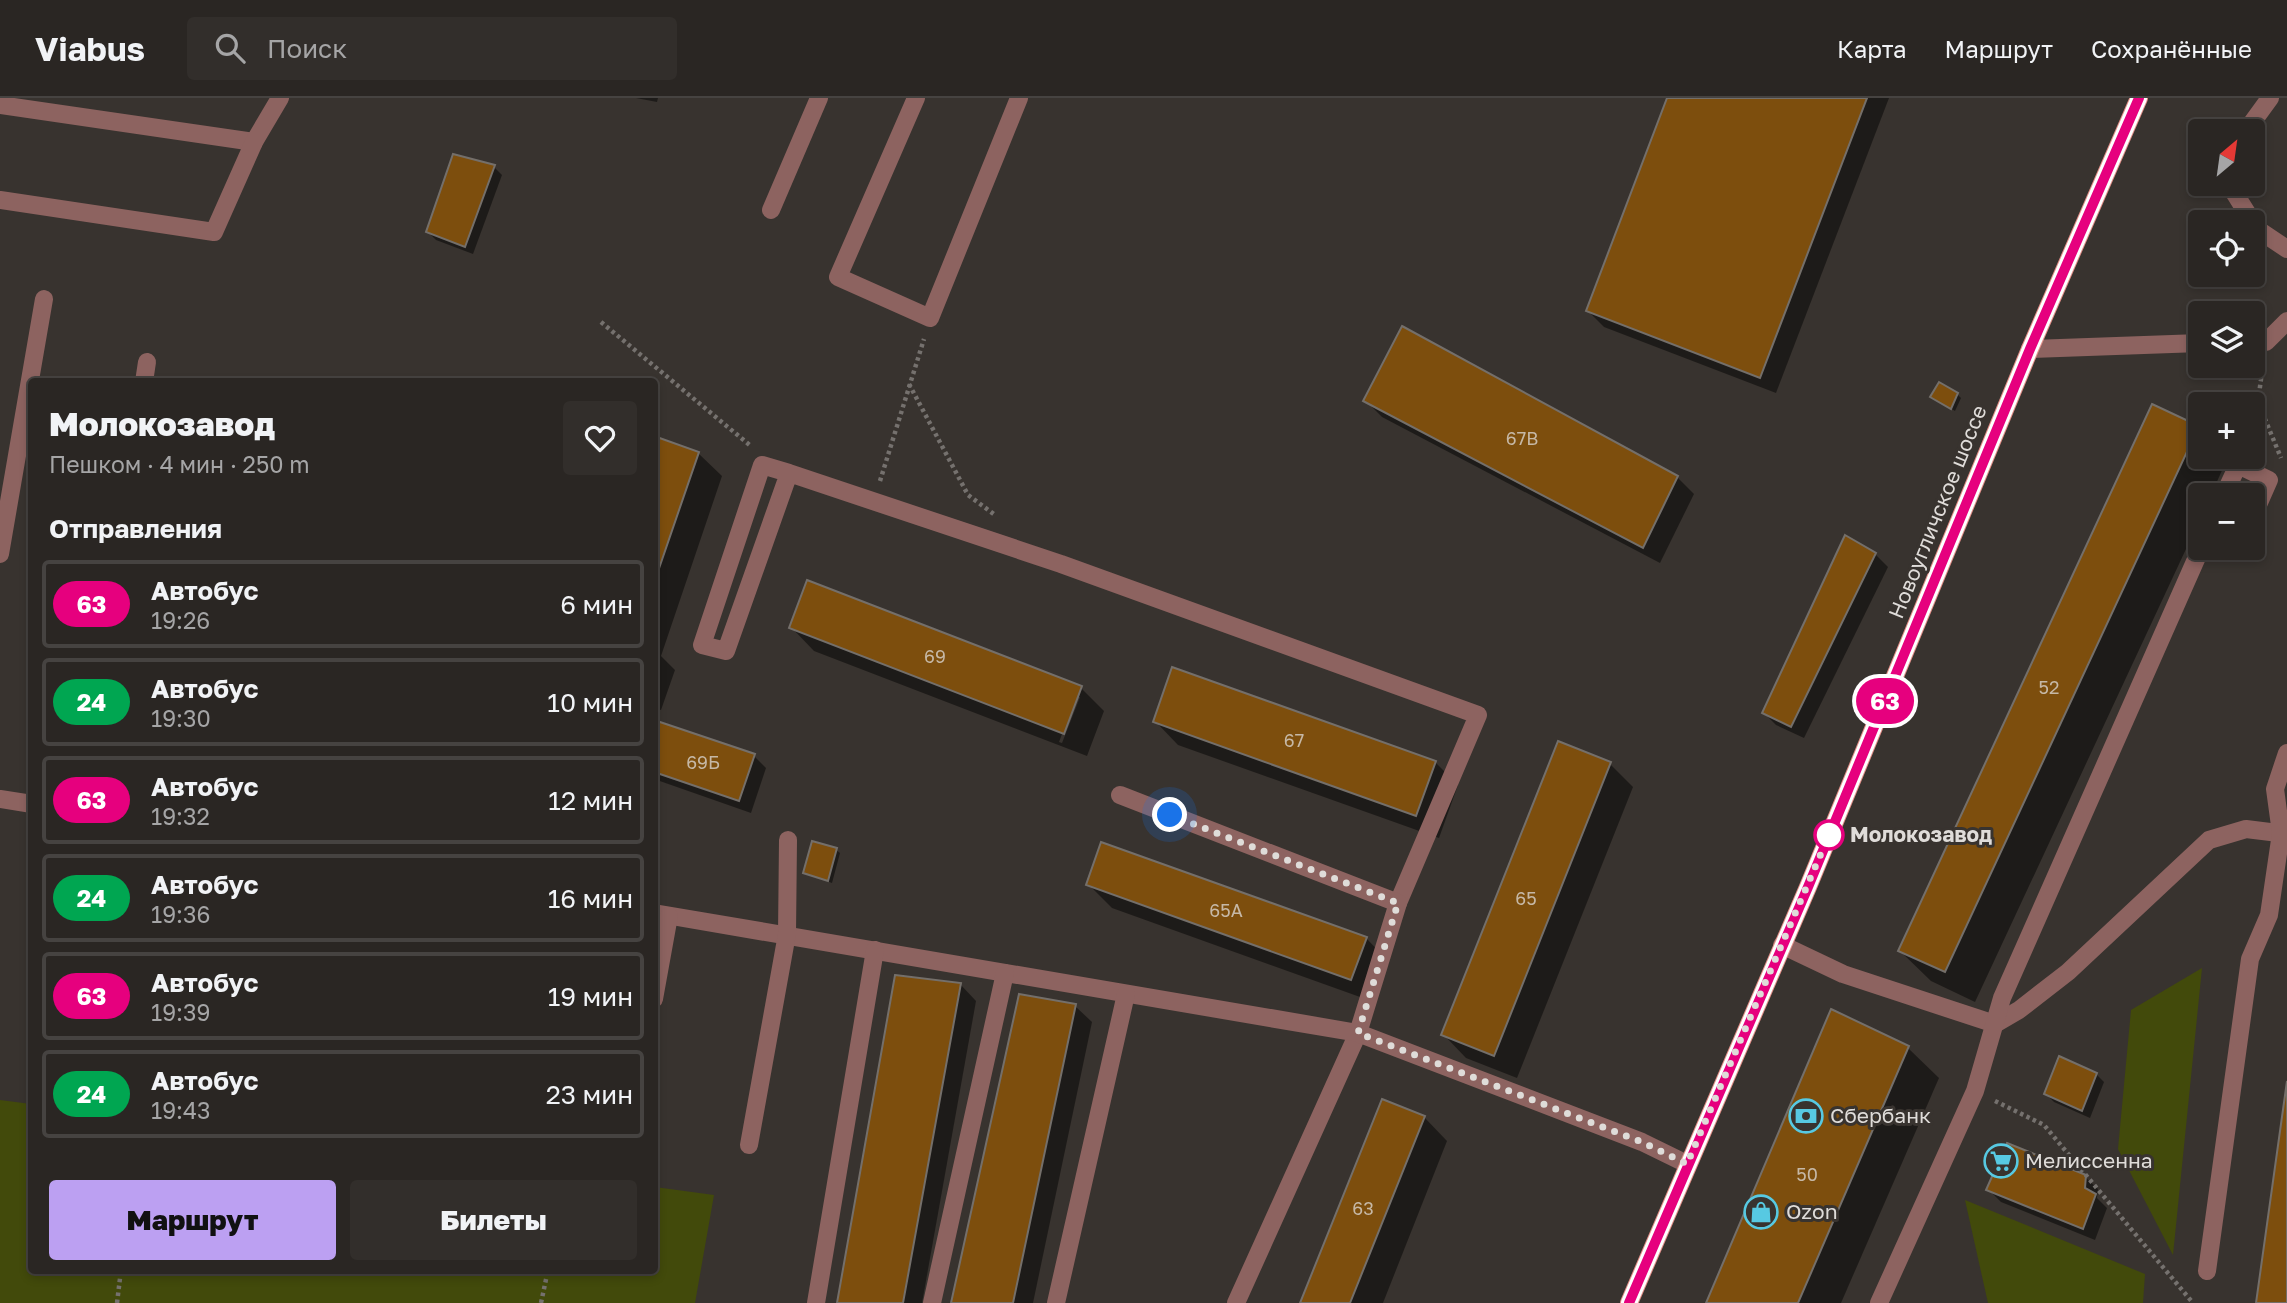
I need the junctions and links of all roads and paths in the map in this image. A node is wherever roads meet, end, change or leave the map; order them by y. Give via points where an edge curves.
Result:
1 (280, 98) edge
2 (819, 98) edge
3 (916, 98) edge
4 (1019, 98) edge
5 (2139, 98) edge
6 (2270, 98) edge
7 (0, 105) edge
8 (2255, 119) edge
9 (254, 142) junction
10 (2236, 196) edge
11 (0, 200) edge
12 (771, 210) dead end
13 (2287, 249) edge
14 (44, 299) dead end
15 (2287, 309) edge
16 (930, 318) junction
17 (2287, 321) edge
18 (601, 322) dead end
19 (2265, 335) edge
20 (2265, 338) edge
21 (2188, 343) edge
22 (2030, 349) junction
23 (147, 362) dead end
24 (30, 378) edge
25 (145, 378) edge
26 (909, 383) junction
27 (28, 392) edge
28 (2265, 420) edge
29 (762, 465) junction
30 (2287, 465) edge
31 (789, 473) junction
32 (2232, 483) edge
33 (2265, 489) edge
34 (874, 503) junction
35 (999, 518) dead end
36 (0, 554) edge
37 (2197, 560) edge
38 (2287, 753) edge
39 (1120, 795) dead end
40 (0, 799) edge
41 (28, 803) edge
42 (2284, 834) edge
43 (788, 840) dead end
44 (1398, 903) junction
45 (662, 914) edge
46 (787, 934) junction
47 (1782, 946) junction
48 (875, 950) junction
49 (658, 956) edge
50 (1005, 973) junction
51 (1126, 994) junction
52 (1995, 1024) junction
53 (1358, 1033) junction
54 (1975, 1091) junction
55 (749, 1145) dead end
56 (1687, 1164) junction
57 (2207, 1271) dead end
58 (121, 1274) edge
59 (547, 1274) edge
60 (117, 1303) edge
61 (541, 1303) edge
62 (816, 1303) edge
63 (932, 1303) edge
64 (1056, 1303) edge
65 (1236, 1303) edge
66 (1629, 1303) edge
67 (1879, 1303) edge
68 (2193, 1303) edge

1 - 9 street
2 - 12 street
3 - 16 street via 838,277
4 - 16 street
5 - 22 main road, Новоугличское шоссе
6 - 8 street
7 - 9 street
9 - 11 street via 214,232
10 - 13 street via 2257,229
14 - 24 street
15 - 19 street
16 - 26 path
17 - 20 street
18 - 29 path via 753,448
21 - 22 street
22 - 47 main road, Новоугличское шоссе
23 - 25 street
26 - 34 path
26 - 35 path via 968,495
27 - 36 street
28 - 30 path
29 - 31 street
29 - 31 street via 702,645 726,651
31 - 34 street
32 - 33 street via 2238,465 2269,480
34 - 44 street via 1061,564 1478,715
37 - 52 street via 2002,998
38 - 42 street via 2275,789
39 - 44 street
40 - 41 street
42 - 52 street via 2246,828 2209,840 2068,972
42 - 57 street via 2269,915 2250,959
43 - 46 street
44 - 53 street
45 - 46 street
45 - 49 street
46 - 48 street
46 - 55 street
47 - 52 street via 1843,974
47 - 56 main road, Новоугличское шоссе
48 - 50 street
48 - 62 street
50 - 51 street
50 - 63 street
51 - 53 street
51 - 64 street
52 - 54 street
53 - 56 street via 1642,1142
53 - 65 street
54 - 67 street
54 - 68 path via 2044,1125
56 - 66 main road, Новоугличское шоссе
58 - 60 path
59 - 61 path

